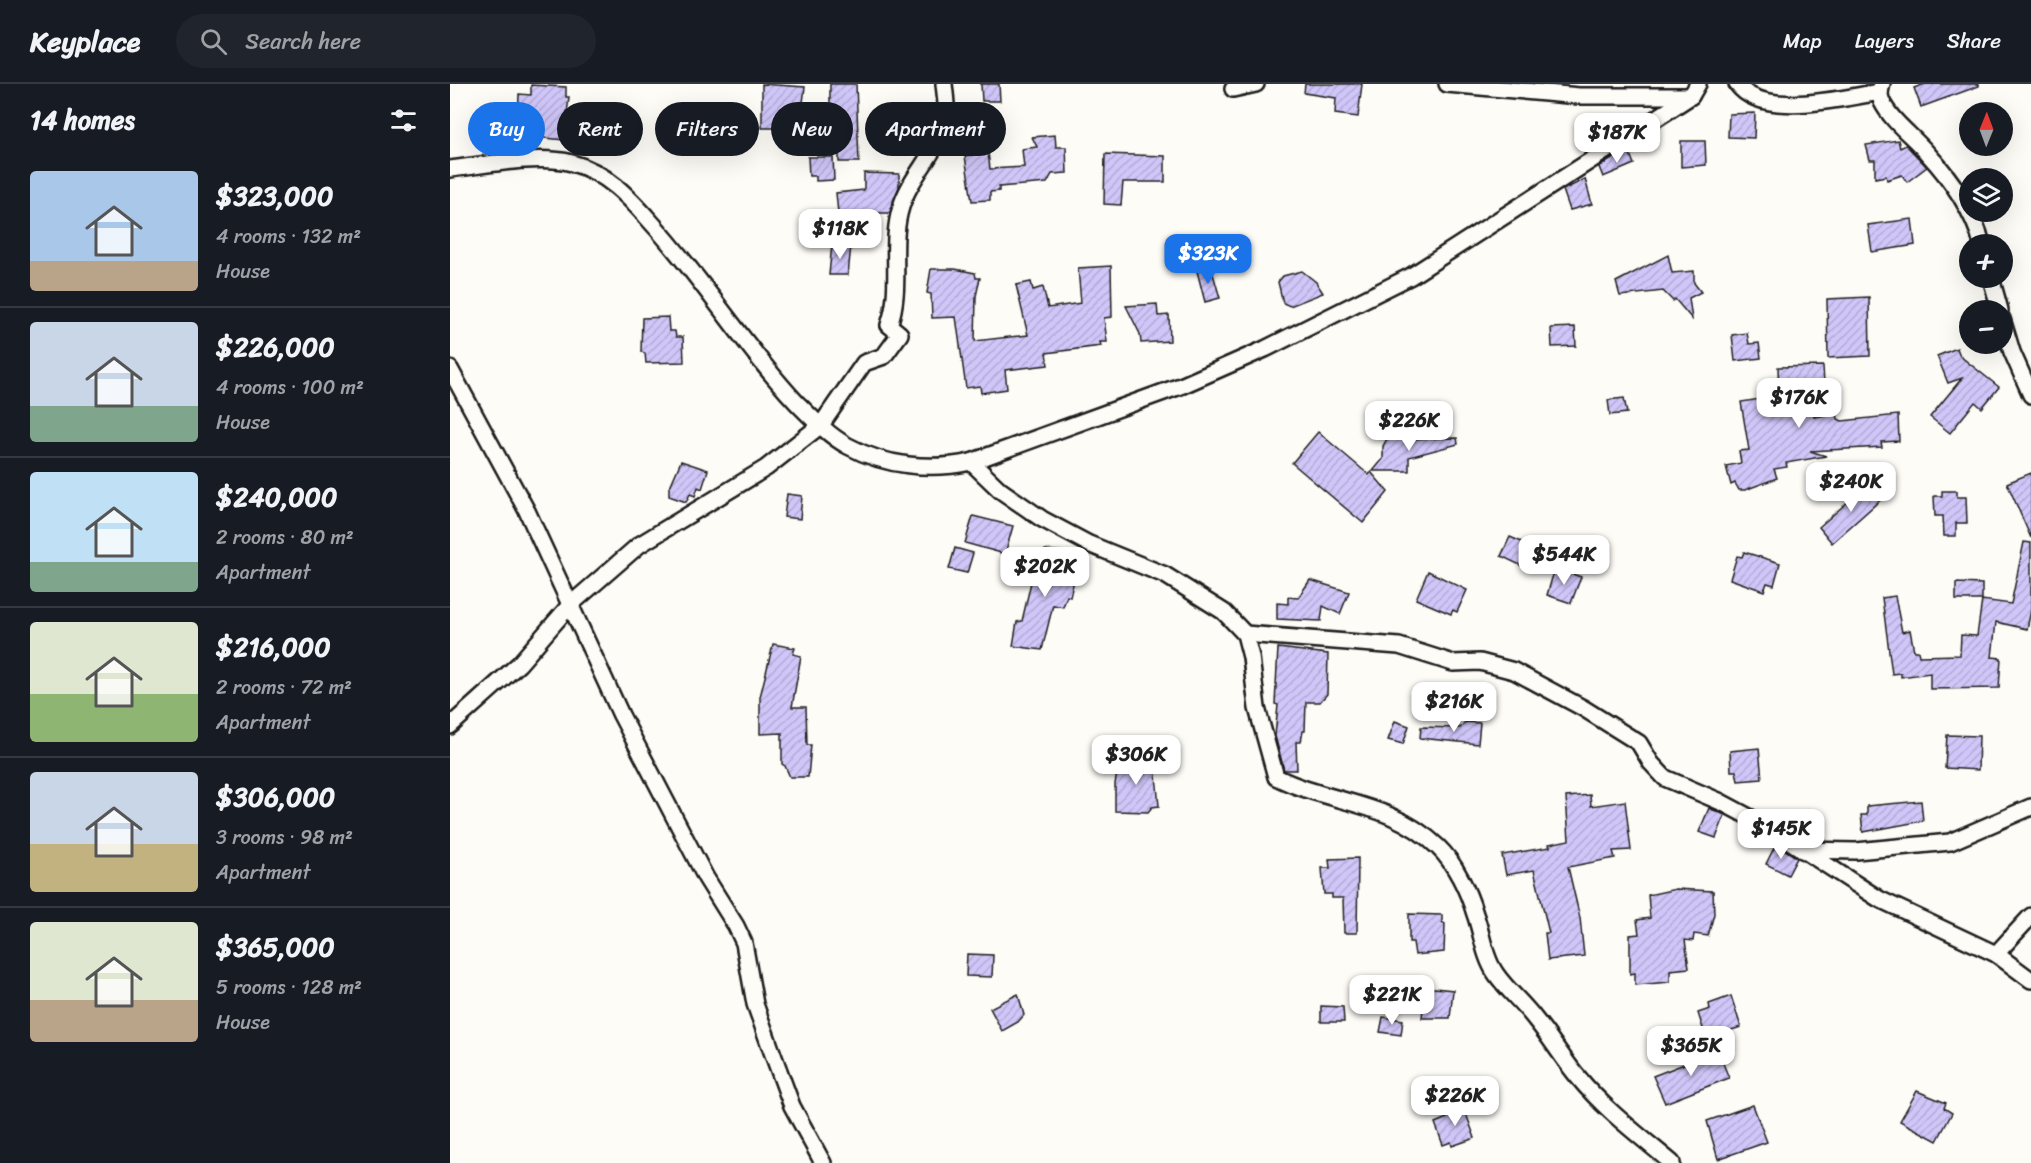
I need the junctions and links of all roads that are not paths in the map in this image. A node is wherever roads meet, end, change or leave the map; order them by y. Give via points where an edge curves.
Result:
1 (944, 84) edge
2 (1256, 84) edge
3 (1447, 84) edge
4 (1737, 84) edge
5 (1881, 88) edge
6 (1233, 89) dead end
7 (1695, 90) edge
8 (450, 169) edge
9 (1979, 234) edge
10 (2013, 354) edge
11 (450, 369) edge
12 (2031, 395) edge
13 (821, 425) junction
14 (971, 462) junction
15 (570, 605) junction
16 (1245, 634) junction
17 (450, 726) edge
18 (2031, 807) edge
19 (1802, 850) junction
20 (2031, 916) edge
21 (1996, 954) junction
22 (2031, 980) edge
23 (823, 1163) edge
24 (1672, 1163) edge

1 - 13 street via 946,117 901,206 895,234 896,292 889,325 900,334 884,356 864,363
2 - 6 street
3 - 7 street via 1579,96
4 - 5 street via 1744,94 1768,102 1831,100
5 - 9 street via 1884,104 1959,195
7 - 14 street via 1410,276 1265,349 1183,385
8 - 13 street via 572,163 620,187 681,255 778,382
10 - 12 street
11 - 15 street via 527,512
13 - 14 street via 846,446 881,461 942,468
13 - 15 street via 766,468 639,545
14 - 16 street via 1000,490 1042,519 1089,544 1165,575 1224,612
15 - 17 street via 519,664
15 - 23 street via 662,794 740,934 755,1004 771,1049 792,1106
16 - 19 street via 1398,646 1453,663 1480,662 1514,671 1639,743 1665,778 1721,802
16 - 24 street via 1257,708 1276,777 1388,815 1417,830 1439,848 1458,874 1495,973 1600,1101
18 - 19 street via 1950,842 1856,851
19 - 21 street via 1879,899
20 - 21 street
21 - 22 street

